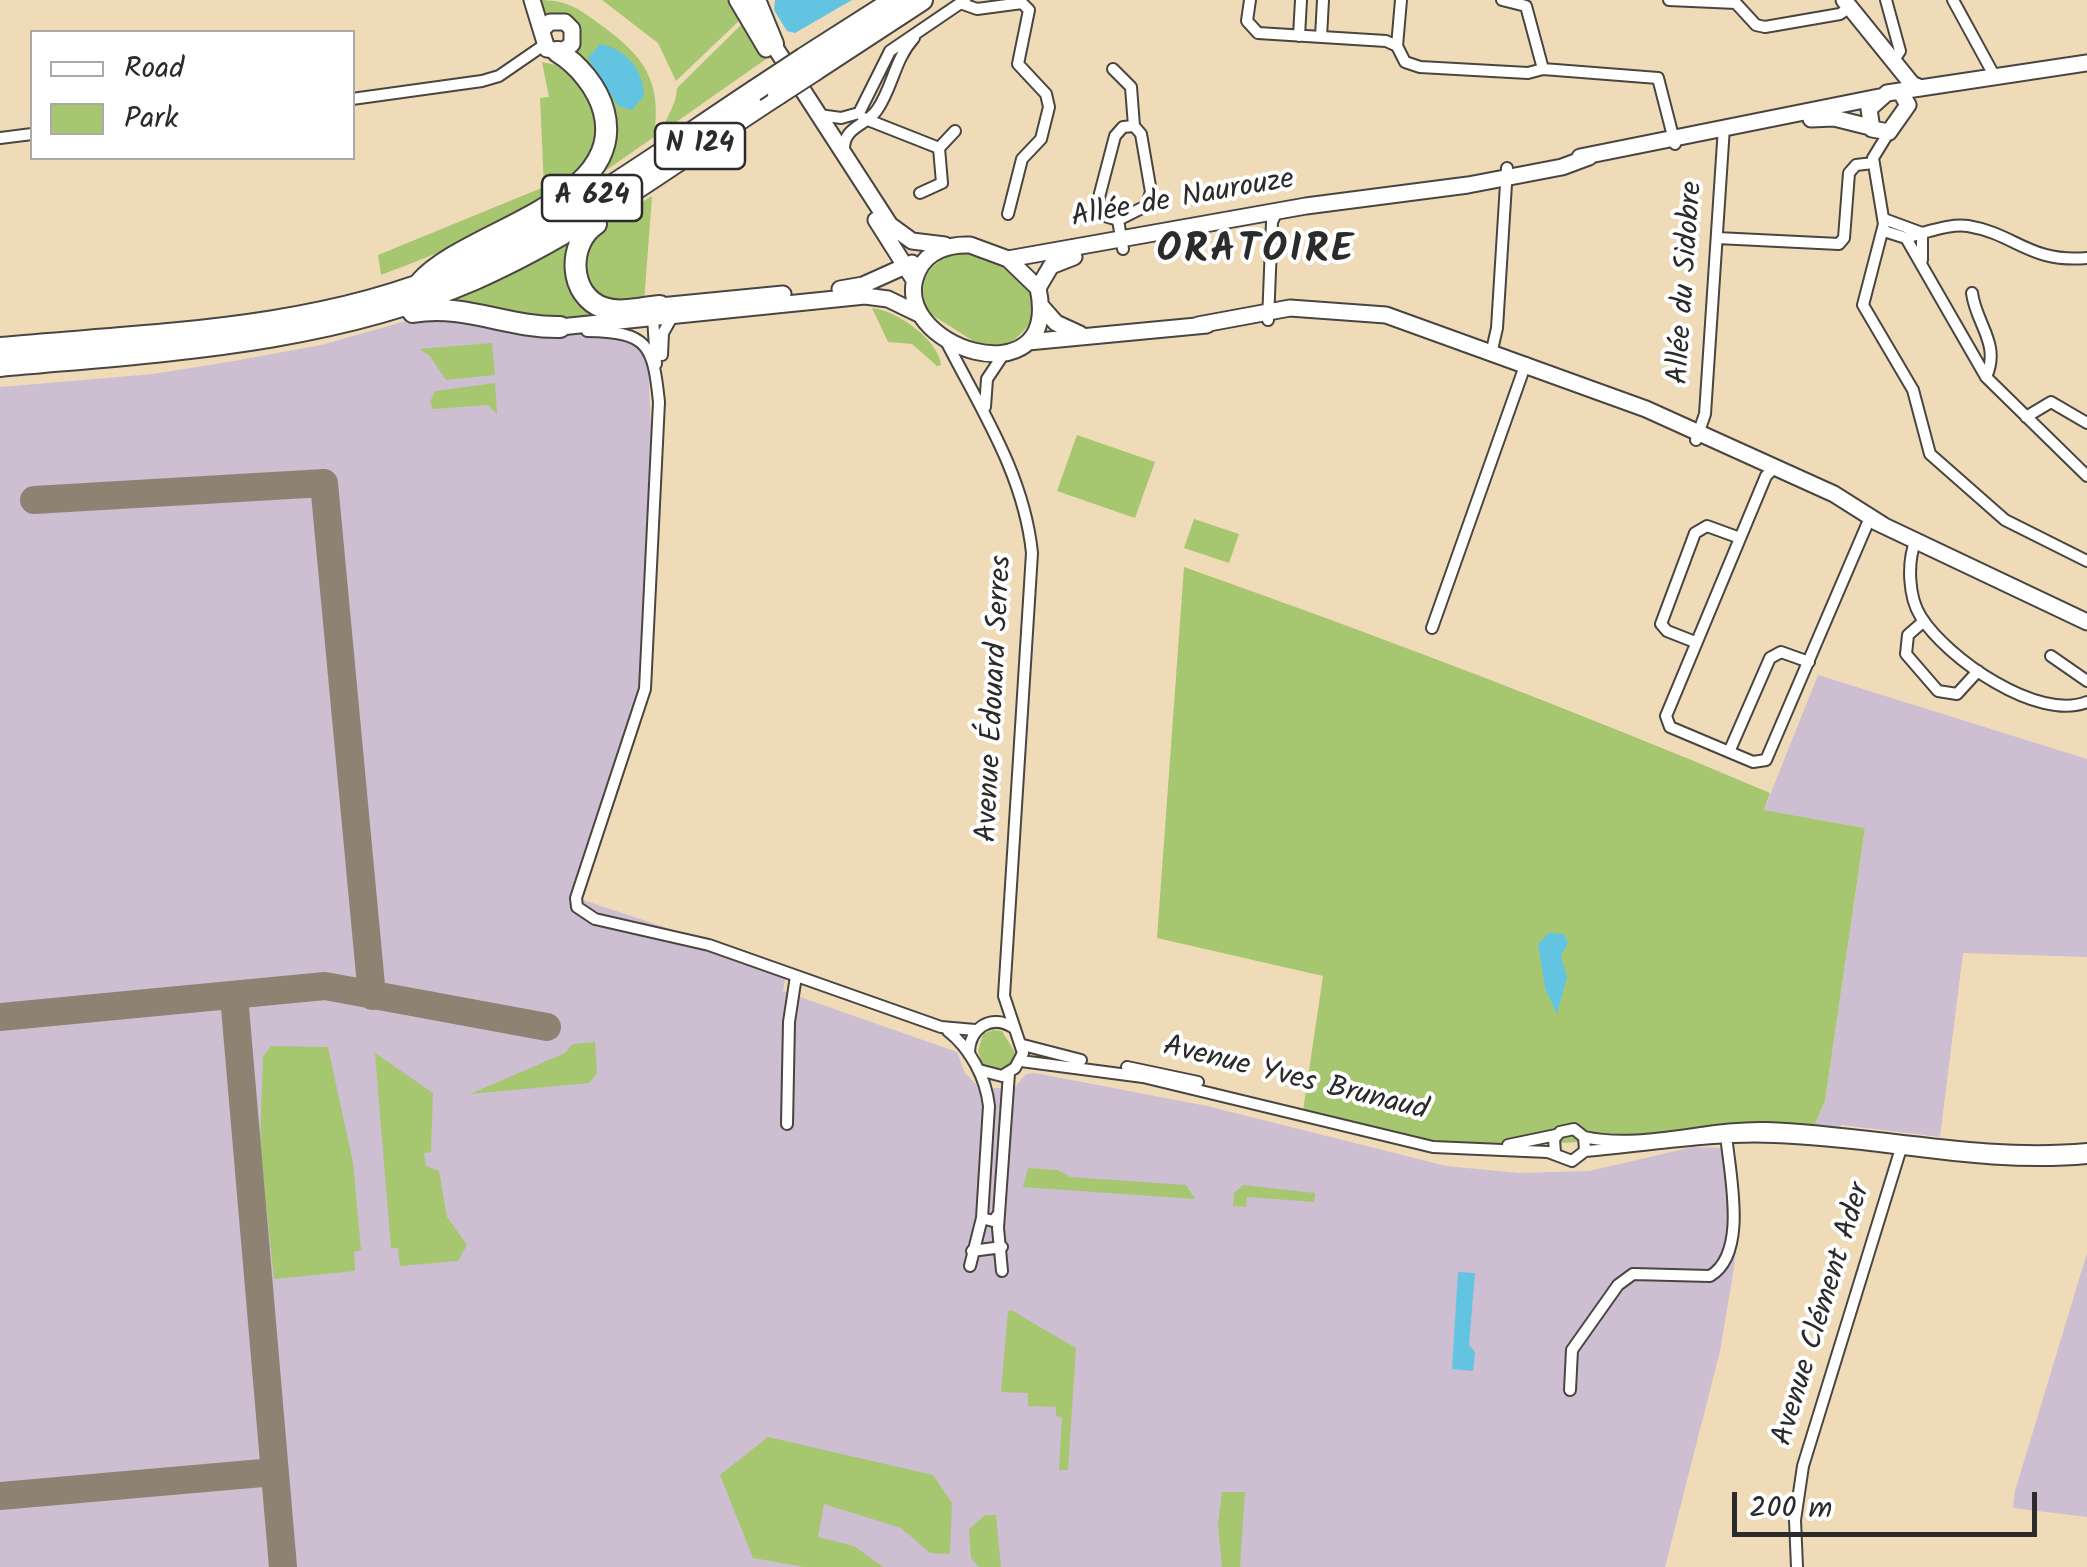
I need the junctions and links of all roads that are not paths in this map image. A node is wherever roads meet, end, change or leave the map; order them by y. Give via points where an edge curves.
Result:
1 (532, 0) edge
2 (737, 0) edge
3 (746, 0) edge
4 (754, 0) edge
5 (878, 0) edge
6 (894, 0) edge
7 (922, 0) edge
8 (1250, 0) edge
9 (1301, 0) edge
10 (1324, 0) edge
11 (1401, 0) edge
12 (1502, 0) edge
13 (1669, 0) edge
14 (1886, 0) edge
15 (1953, 0) edge
16 (1518, 1) edge
17 (1734, 1) edge
18 (962, 2) edge
19 (1847, 4) edge
20 (863, 20) junction
21 (1299, 36) junction
22 (1322, 37) junction
23 (548, 42) junction
24 (773, 44) junction
25 (1398, 46) junction
26 (2087, 54) edge
27 (1894, 60) junction
28 (2087, 63) edge
29 (810, 64) junction
30 (1544, 69) junction
31 (1113, 70) dead end
32 (2028, 71) junction
33 (1995, 77) junction
34 (1908, 91) junction
35 (1881, 96) junction
36 (355, 98) edge
37 (818, 114) junction
38 (862, 117) junction
39 (1134, 126) junction
40 (1871, 128) junction
41 (955, 130) dead end
42 (1723, 132) junction
43 (1889, 132) junction
44 (30, 134) edge
45 (0, 138) edge
46 (1674, 141) junction
47 (938, 148) junction
48 (1876, 150) junction
49 (847, 162) junction
50 (1872, 163) junction
51 (1507, 173) junction
52 (920, 193) dead end
53 (621, 198) junction
54 (872, 208) junction
55 (1008, 214) dead end
56 (1274, 217) junction
57 (1118, 220) junction
58 (1884, 225) junction
59 (884, 233) junction
60 (1922, 233) junction
61 (1716, 238) junction
62 (1906, 238) junction
63 (1123, 244) junction
64 (954, 246) junction
65 (2087, 258) edge
66 (1008, 259) junction
67 (925, 260) junction
68 (1922, 261) junction
69 (904, 265) junction
70 (914, 280) junction
71 (869, 283) junction
72 (422, 291) junction
73 (1972, 293) dead end
74 (1040, 297) junction
75 (661, 314) junction
76 (920, 315) junction
77 (1267, 315) junction
78 (560, 327) junction
79 (1084, 336) junction
80 (944, 338) junction
81 (260, 340) junction
82 (1028, 342) junction
83 (0, 348) edge
84 (1492, 350) junction
85 (1003, 355) junction
86 (1526, 363) junction
87 (0, 366) edge
88 (990, 369) junction
89 (1986, 377) junction
90 (657, 380) junction
91 (967, 380) junction
92 (986, 413) junction
93 (2026, 417) junction
94 (2087, 423) edge
95 (1698, 437) junction
96 (1771, 470) junction
97 (2087, 476) edge
98 (1876, 522) junction
99 (1740, 538) junction
100 (1916, 540) junction
101 (2087, 561) edge
102 (1924, 622) junction
103 (2087, 622) edge
104 (1432, 628) dead end
105 (1695, 642) junction
106 (2051, 656) dead end
107 (1809, 662) junction
108 (1978, 671) junction
109 (2087, 681) edge
110 (2087, 702) edge
111 (1729, 752) junction
112 (796, 976) junction
113 (1004, 996) junction
114 (988, 1022) junction
115 (941, 1026) junction
116 (1015, 1028) junction
117 (976, 1030) junction
118 (1024, 1045) junction
119 (969, 1054) junction
120 (1020, 1062) junction
121 (978, 1070) junction
122 (1009, 1073) junction
123 (787, 1126) dead end
124 (1726, 1133) junction
125 (1556, 1135) junction
126 (1584, 1137) junction
127 (1902, 1144) junction
128 (2087, 1148) edge
129 (1585, 1151) junction
130 (1555, 1153) junction
131 (2087, 1158) edge
132 (998, 1215) junction
133 (981, 1223) junction
134 (998, 1228) junction
135 (1002, 1248) junction
136 (972, 1251) junction
137 (970, 1266) dead end
138 (1002, 1271) dead end
139 (1570, 1390) dead end
140 (1797, 1567) edge

1 - 23 main road
2 - 54 main road
3 - 24 main road
4 - 24 highway
5 - 20 highway
6 - 20 highway
7 - 29 highway, N 124
8 - 21 street via 1247,21 1258,33
9 - 21 street
10 - 22 street
11 - 25 street
12 - 16 street
13 - 17 street
14 - 27 street via 1900,51
15 - 33 street
16 - 30 street via 1528,9
17 - 19 street via 1765,28 1842,14
18 - 38 street via 886,56
18 - 55 street via 977,9 1022,3 1029,10 1018,64 1046,94 1049,107 1041,139 1022,159
19 - 27 main road
20 - 29 highway, A 624
21 - 22 street
22 - 25 street
23 - 36 street via 482,82
23 - 72 highway via 570,60 602,106 607,130 598,159 570,190 520,223 437,263
24 - 37 main road
25 - 30 street via 1405,62 1420,67
26 - 32 main road
27 - 34 main road
27 - 35 main road via 1895,80
28 - 32 main road
29 - 53 highway, N 124, bridge via 778,94
29 - 72 highway, A 624, bridge via 754,91 554,222
30 - 46 street via 1656,77
31 - 39 street via 1131,87
32 - 33 main road
33 - 34 main road
34 - 35 main road
34 - 43 main road via 1902,120
35 - 40 main road via 1870,109
35 - 42 main road
37 - 38 street
37 - 49 main road
38 - 47 street
38 - 49 street via 846,136
39 - 57 street via 1151,196 1146,206
39 - 57 street via 1116,136 1098,201 1102,215
40 - 42 main road via 1820,117
40 - 43 main road
40 - 48 street
41 - 47 street
42 - 46 main road, Allée de Naurouze
42 - 61 street, Allée du Sidobre
43 - 48 street
44 - 45 street
46 - 51 main road, Allée de Naurouze
47 - 52 street via 942,183
48 - 50 street
49 - 54 main road
50 - 58 street
50 - 61 street via 1849,173 1839,244
51 - 56 main road, Allée de Naurouze
51 - 84 street
53 - 72 highway, N 124 via 528,254
53 - 75 highway via 580,240 577,279 604,308
54 - 59 main road
54 - 64 main road via 912,241
56 - 63 main road, Allée de Naurouze
56 - 77 street
57 - 63 street
58 - 60 street
58 - 62 street
58 - 101 street via 1863,305 1913,390 1928,450 2005,520
59 - 69 main road
59 - 71 main road via 886,254
60 - 62 street
60 - 65 street via 1967,226 2046,258
60 - 68 street
61 - 95 street, Allée du Sidobre
62 - 68 street
63 - 66 main road, Allée de Naurouze
63 - 74 main road, Allée de Naurouze via 1056,262
64 - 66 main road via 981,247
64 - 67 main road
66 - 74 main road
67 - 69 main road
67 - 70 main road
68 - 89 street
69 - 70 main road
69 - 71 main road
70 - 76 main road
71 - 75 main road
72 - 81 highway, A 624 via 363,318
72 - 83 highway, A 624 via 266,321
73 - 89 street via 1988,330
74 - 79 main road via 1056,323
74 - 82 main road via 1040,319
75 - 76 main road via 872,296
75 - 78 main road
75 - 90 street
75 - 90 street
76 - 80 main road
77 - 79 main road
77 - 84 main road via 1386,315
78 - 81 highway via 432,309 308,338
78 - 90 street via 639,336
79 - 82 main road
80 - 85 main road via 973,352
80 - 91 street, Avenue Édouard Serres
81 - 87 highway, A 624
82 - 85 main road
84 - 86 main road
85 - 88 street
86 - 95 main road
86 - 104 street
88 - 91 street
88 - 92 street, Avenue Édouard Serres
89 - 93 street
90 - 112 street via 645,690 577,907 595,919 680,937
91 - 92 street, Avenue Édouard Serres
92 - 113 street, Avenue Édouard Serres via 1021,493 1033,567
93 - 94 street via 2051,402
93 - 97 street
95 - 96 main road
96 - 98 main road
96 - 99 street
98 - 100 main road
98 - 107 street
99 - 105 street
99 - 105 street via 1708,526 1695,533 1662,625
100 - 102 street via 1911,576
100 - 103 main road
102 - 108 street
102 - 108 street via 1908,635 1906,654 1938,690 1956,694
105 - 111 street via 1666,722
106 - 109 street
107 - 111 street via 1786,652 1770,658
107 - 111 street via 1767,758 1758,764
108 - 110 street via 2052,706
112 - 115 street
112 - 123 street
113 - 114 street, Avenue Édouard Serres
113 - 116 street, Avenue Édouard Serres
114 - 116 street
114 - 117 street
115 - 117 street
115 - 119 street
116 - 118 street
117 - 119 street
118 - 120 street
118 - 125 street, Avenue Yves Brunaud via 1430,1140 1474,1146
119 - 121 street
120 - 122 street
120 - 130 street, Avenue Yves Brunaud via 1143,1077 1433,1147
121 - 122 street
121 - 133 street via 989,1106
122 - 132 street
124 - 126 street
124 - 127 street
124 - 129 street
124 - 139 street via 1735,1218 1724,1264 1710,1276 1634,1274 1618,1285 1572,1350
125 - 126 street via 1570,1128
125 - 130 street
126 - 129 street
127 - 128 street
127 - 131 street via 2016,1158
127 - 140 street, Avenue Clément Ader via 1803,1466
129 - 130 street via 1572,1161
132 - 133 street
132 - 134 street
133 - 134 street
133 - 136 street
134 - 135 street
135 - 136 street
135 - 138 street
136 - 137 street

